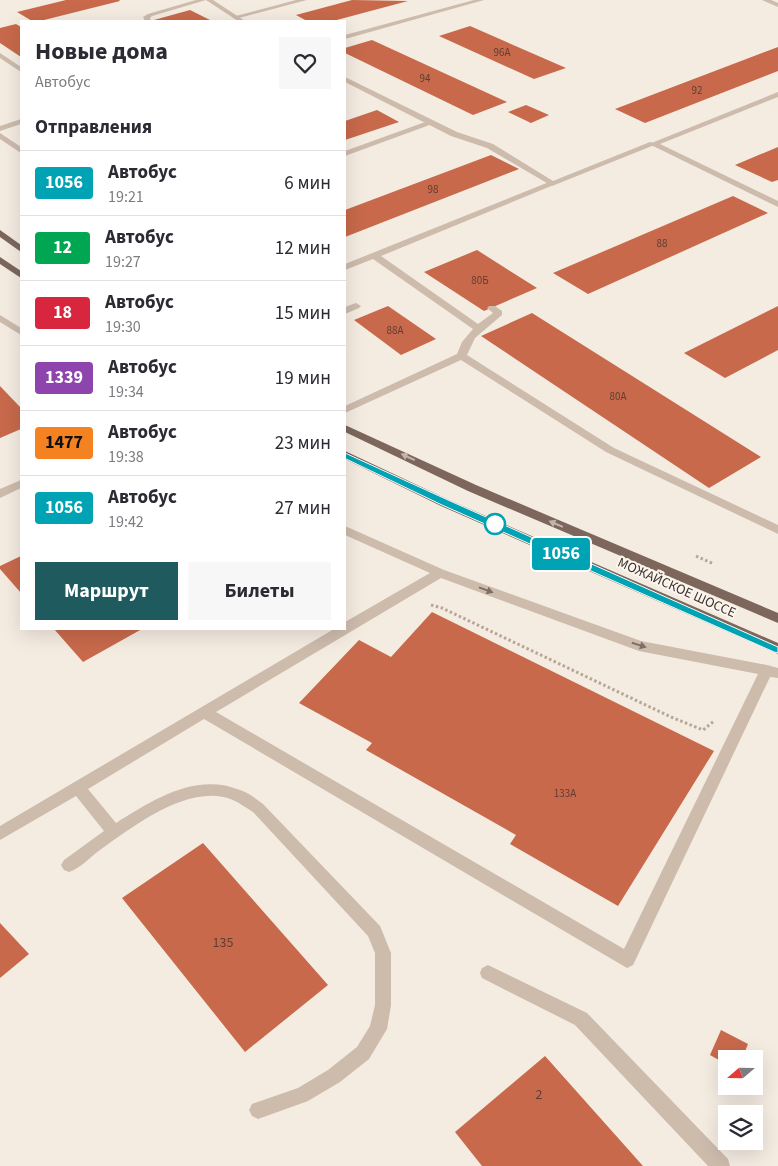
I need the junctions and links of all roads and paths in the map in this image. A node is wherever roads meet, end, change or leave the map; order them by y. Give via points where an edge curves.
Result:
1 (204, 0) edge
2 (209, 0) edge
3 (304, 0) edge
4 (481, 0) edge
5 (765, 0) edge
6 (778, 5) edge
7 (235, 17) junction
8 (148, 20) edge
9 (240, 20) edge
10 (346, 37) edge
11 (0, 55) edge
12 (20, 69) edge
13 (346, 80) edge
14 (778, 94) edge
15 (20, 121) edge
16 (431, 123) junction
17 (0, 129) edge
18 (0, 135) edge
19 (653, 144) junction
20 (20, 150) edge
21 (346, 154) edge
22 (552, 184) junction
23 (778, 192) edge
24 (766, 198) junction
25 (778, 204) edge
26 (0, 233) edge
27 (20, 248) edge
28 (374, 255) junction
29 (0, 260) edge
30 (346, 267) edge
31 (20, 275) edge
32 (356, 306) dead end
33 (492, 308) dead end
34 (346, 311) edge
35 (0, 318) edge
36 (478, 328) junction
37 (20, 331) edge
38 (462, 356) junction
39 (346, 410) edge
40 (346, 428) edge
41 (346, 455) edge
42 (20, 484) edge
43 (0, 494) edge
44 (346, 530) edge
45 (778, 530) edge
46 (440, 573) junction
47 (398, 597) junction
48 (778, 618) edge
49 (346, 627) edge
50 (341, 630) edge
51 (778, 649) edge
52 (773, 671) edge
53 (204, 712) junction
54 (703, 730) dead end
55 (78, 787) junction
56 (114, 832) junction
57 (0, 834) edge
58 (69, 865) dead end
59 (488, 973) dead end
60 (258, 1110) dead end
61 (721, 1166) edge

1 - 8 street via 150,14 146,17
2 - 7 street
3 - 7 street
4 - 10 street
5 - 6 street
7 - 9 street
11 - 12 street
13 - 16 street
14 - 19 street
15 - 17 street
16 - 21 street
16 - 22 street via 490,146
18 - 20 street
19 - 22 street
19 - 24 street
22 - 28 street
23 - 24 street
24 - 25 street
26 - 27 main road
28 - 30 street
28 - 36 street
29 - 31 main road
32 - 34 street
33 - 36 street via 499,313
35 - 37 street
36 - 38 street via 465,344
38 - 39 street
38 - 45 street via 610,450
48 -> 40 main road, МОЖАЙСКОЕ ШОССЕ via 472,488
41 - 51 main road, МОЖАЙСКОЕ ШОССЕ
42 - 43 street
44 - 46 street
46 - 47 street
46 -> 52 street via 639,646
47 - 49 street
47 - 54 path via 442,608
50 - 53 street
52 - 53 street via 627,960
53 - 55 street
55 - 56 street
55 - 57 street
56 - 58 street
56 - 60 street via 169,798 188,792 211,790 236,794 258,808 374,931 383,953 384,1005 378,1029 363,1053 302,1095
59 - 61 street via 581,1018

